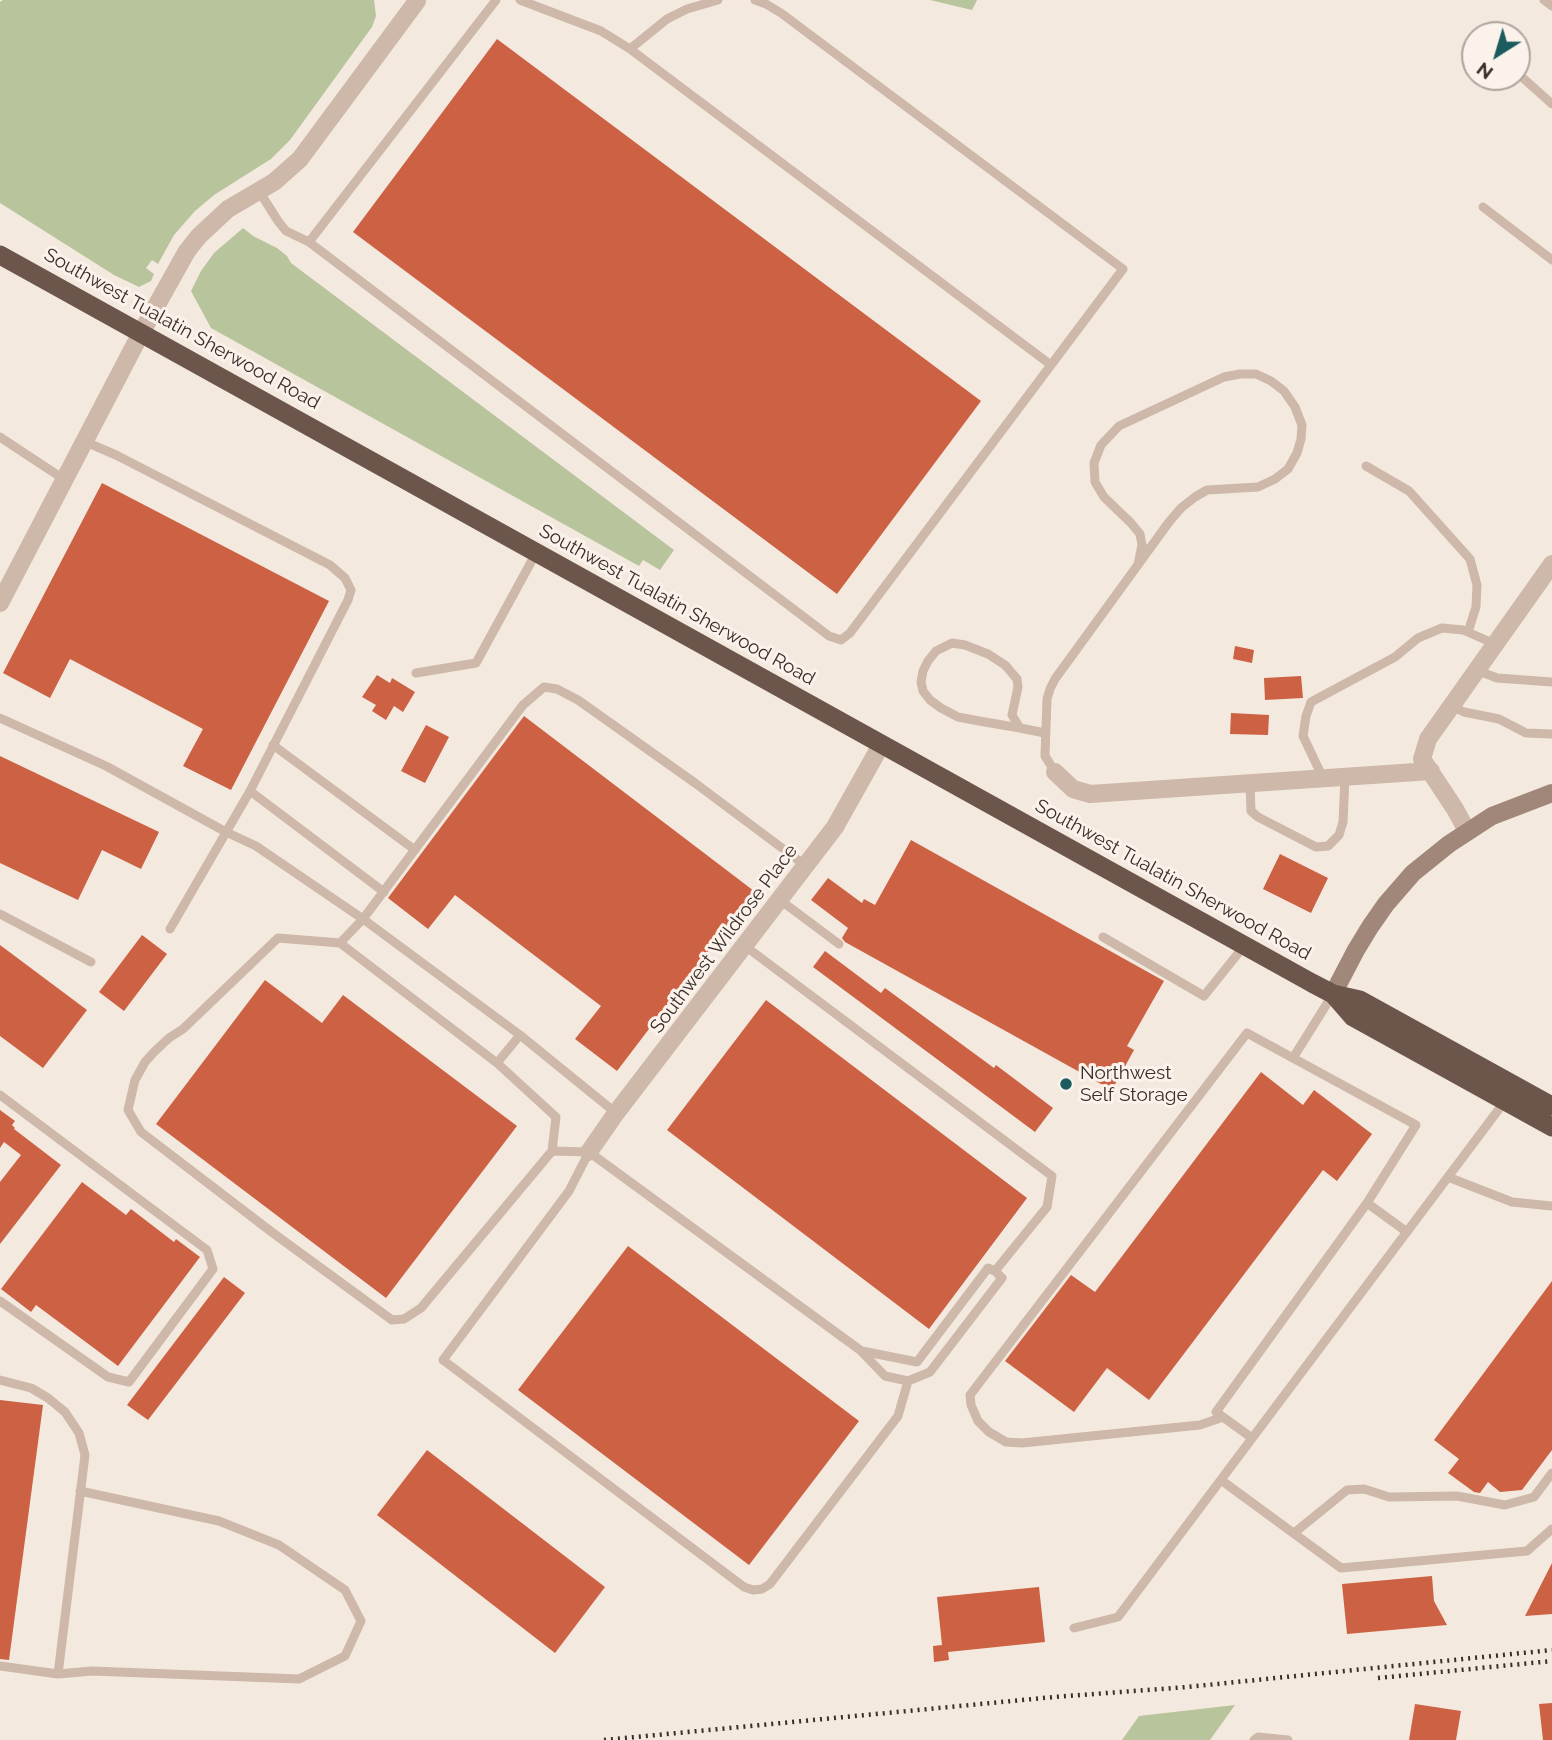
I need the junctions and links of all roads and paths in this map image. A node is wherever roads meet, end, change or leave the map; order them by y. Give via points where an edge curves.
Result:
1 (417, 0) edge
2 (496, 0) edge
3 (520, 0) edge
4 (718, 0) edge
5 (755, 0) edge
6 (1544, 0) edge
7 (1552, 6) edge
8 (630, 49) junction
9 (1531, 85) edge
10 (1552, 104) edge
11 (259, 191) junction
12 (1483, 207) dead end
13 (309, 242) junction
14 (0, 255) edge
15 (1552, 260) edge
16 (141, 333) junction
17 (1051, 365) junction
18 (0, 438) edge
19 (86, 442) junction
20 (1366, 466) dead end
21 (65, 480) junction
22 (536, 552) junction
23 (1552, 564) edge
24 (1138, 565) junction
25 (0, 603) edge
26 (1468, 632) junction
27 (1495, 644) junction
28 (1476, 670) junction
29 (416, 673) dead end
30 (1552, 682) edge
31 (1451, 706) junction
32 (0, 718) edge
33 (1020, 729) junction
34 (1045, 733) junction
35 (1552, 734) edge
36 (273, 745) junction
37 (881, 745) junction
38 (1431, 771) junction
39 (1055, 772) joint
40 (1345, 777) junction
41 (1323, 779) junction
42 (1250, 784) junction
43 (250, 791) junction
44 (1552, 793) edge
45 (1467, 831) junction
46 (226, 832) junction
47 (415, 850) junction
48 (806, 866) junction
49 (384, 891) junction
50 (780, 900) junction
51 (0, 914) edge
52 (363, 919) junction
53 (170, 929) dead end
54 (1103, 937) dead end
55 (340, 943) junction
56 (839, 944) dead end
57 (1244, 946) junction
58 (746, 947) junction
59 (91, 962) dead end
60 (1333, 994) junction
61 (520, 1035) junction
62 (1293, 1058) junction
63 (497, 1063) junction
64 (0, 1095) edge
65 (1505, 1101) junction
66 (1552, 1106) edge
67 (616, 1114) junction
68 (1552, 1127) edge
69 (552, 1151) junction
70 (589, 1152) junction
71 (1448, 1177) junction
72 (1367, 1203) junction
73 (1552, 1206) edge
74 (1407, 1232) junction
75 (995, 1271) junction
76 (0, 1301) edge
77 (860, 1350) junction
78 (0, 1380) edge
79 (908, 1381) junction
80 (1223, 1417) junction
81 (1252, 1438) junction
82 (1552, 1473) edge
83 (1221, 1480) junction
84 (80, 1491) junction
85 (1552, 1529) edge
86 (1294, 1533) junction
87 (1074, 1628) dead end
88 (0, 1666) edge
89 (58, 1674) junction
90 (1254, 1740) edge
91 (1289, 1740) edge

1 - 11 street via 300,159
2 - 13 lane
3 - 8 lane via 601,31
4 - 8 lane via 667,19
5 - 17 lane via 780,13 1123,269
6 - 7 lane
8 - 17 lane
9 - 10 lane
11 - 13 lane via 286,231
11 - 16 street via 228,209 199,236
12 - 15 lane
13 - 17 lane via 829,636 841,640 850,634
14 - 16 highway, Southwest Tualatin Sherwood Road
16 - 19 street
16 - 22 highway, Southwest Tualatin Sherwood Road
18 - 21 lane
19 - 21 street
19 - 36 lane via 330,565 345,578 351,590 348,600
20 - 26 lane via 1409,491 1470,559 1477,585
21 - 25 street
22 - 29 lane via 476,663
22 - 37 highway, Southwest Tualatin Sherwood Road
23 - 27 street
24 - 24 lane via 1169,522 1195,497 1207,490 1258,487 1288,469 1299,446 1302,425 1284,391 1256,374 1224,377 1119,426 1101,445 1094,463 1095,482 1140,534
24 - 34 lane via 1055,679 1047,699
26 - 27 lane
26 - 41 lane via 1442,628 1418,638 1395,657 1311,702 1303,736
27 - 28 street
28 - 30 lane via 1497,678
28 - 31 street
31 - 35 lane via 1499,719 1526,733
31 - 38 street via 1428,739 1423,759
32 - 46 lane via 106,766
33 - 33 lane via 958,717 930,700 921,682 936,651 952,643 965,645 1005,665 1017,679 1012,715
33 - 34 lane
34 - 39 lane via 1045,756
36 - 43 lane
36 - 47 lane
37 - 48 street, Southwest Wildrose Place via 835,827
37 - 57 highway, Southwest Tualatin Sherwood Road
38 - 40 street
38 - 45 street
39 - 42 street via 1073,789 1090,794
40 - 41 street
40 - 42 lane via 1343,822 1328,846 1316,846 1258,817 1251,811
41 - 42 street
43 - 46 lane
43 - 49 lane
44 - 45 main road
45 - 60 main road via 1413,873 1386,904
46 - 52 lane via 256,846
46 - 53 lane
47 - 48 lane via 523,705 544,687 578,700
47 - 49 lane
48 - 50 street, Southwest Wildrose Place
49 - 52 lane
50 - 56 lane
50 - 58 street, Southwest Wildrose Place
51 - 59 lane
52 - 55 lane
52 - 61 lane
54 - 57 lane via 1204,996
55 - 63 lane
55 - 69 lane via 278,938 161,1045 135,1080 128,1110 141,1132 392,1320 404,1319 421,1308
57 - 60 highway, Southwest Tualatin Sherwood Road
58 - 67 street, Southwest Wildrose Place
58 - 75 lane via 1052,1176 1047,1207
60 - 62 lane
60 - 65 highway, Southwest Tualatin Sherwood Road via 1353,1017
60 - 66 highway, Southwest Tualatin Sherwood Road via 1360,1000
61 - 63 lane
61 - 67 lane
62 - 72 lane via 1416,1125
62 - 80 lane via 1247,1033 970,1395 978,1421 989,1433 1022,1443 1200,1424
63 - 69 lane via 556,1117
64 - 76 lane via 207,1250 213,1269 129,1382 108,1377
65 - 68 highway, Southwest Tualatin Sherwood Road
65 - 71 lane
67 - 70 street, Southwest Wildrose Place
69 - 70 lane
70 - 77 lane
70 - 79 lane via 569,1191 443,1360 744,1587 762,1589 769,1584 898,1416
71 - 73 lane via 1512,1202
71 - 74 lane
72 - 74 lane
72 - 80 lane via 1216,1412
74 - 81 lane
75 - 77 lane via 988,1268 917,1362
75 - 79 lane via 1002,1278 930,1372
77 - 79 lane via 885,1376
78 - 84 lane via 31,1388 65,1412 79,1433 85,1455
80 - 81 lane
81 - 83 lane
82 - 86 lane via 1534,1497 1505,1505 1457,1496 1389,1497 1364,1489 1347,1490
83 - 86 lane
83 - 87 lane via 1118,1617
84 - 89 lane
84 - 89 lane via 219,1521 279,1545 345,1590 361,1621 345,1656 299,1679 92,1671
85 - 86 lane via 1527,1551 1341,1568
88 - 89 lane
90 - 91 lane

